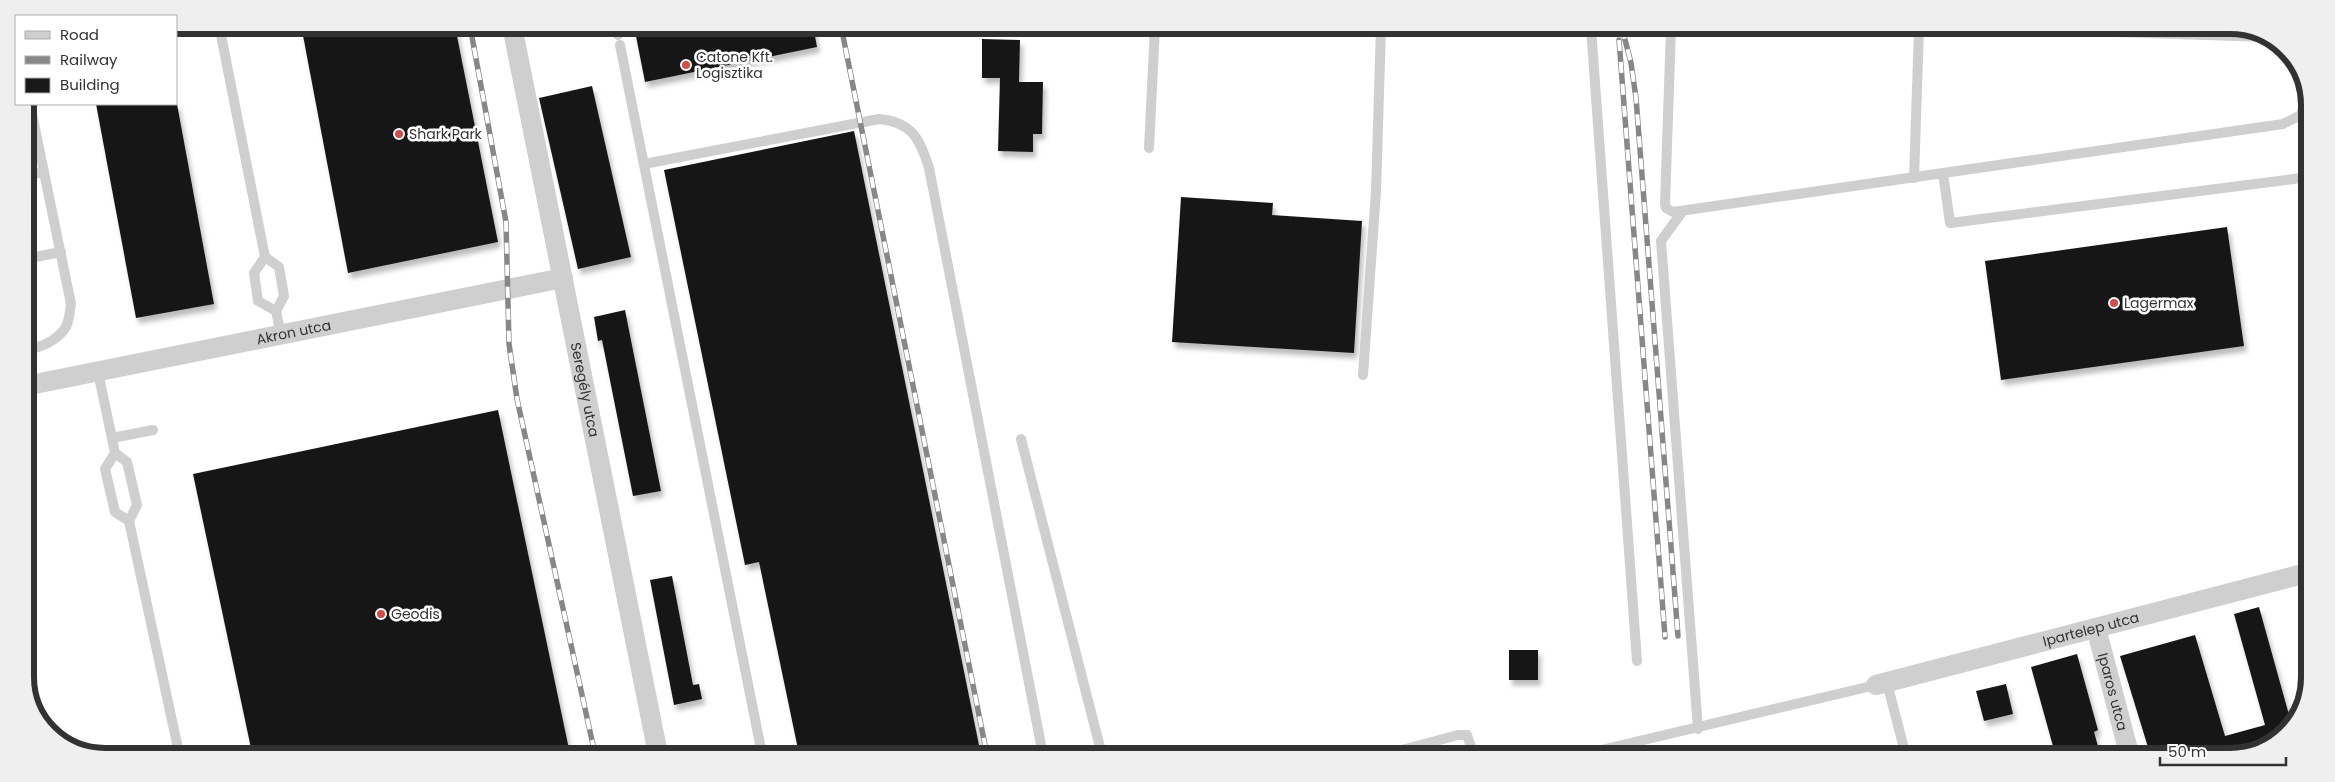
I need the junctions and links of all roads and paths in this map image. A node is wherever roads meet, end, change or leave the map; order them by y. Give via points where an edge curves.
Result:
1 (222, 34) edge
2 (514, 34) edge
3 (1155, 34) edge
4 (1381, 34) edge
5 (1591, 34) edge
6 (1671, 34) edge
7 (1919, 34) edge
8 (2176, 34) edge
9 (618, 35) edge
10 (2249, 36) edge
11 (2301, 115) edge
12 (34, 139) edge
13 (1149, 148) dead end
14 (644, 164) junction
15 (44, 172) junction
16 (1943, 173) junction
17 (34, 174) edge
18 (1914, 178) junction
19 (2301, 178) edge
20 (1682, 212) junction
21 (61, 252) junction
22 (265, 256) junction
23 (34, 257) edge
24 (563, 278) junction
25 (276, 311) junction
26 (281, 335) junction
27 (34, 349) edge
28 (98, 372) junction
29 (1363, 375) dead end
30 (34, 384) edge
31 (153, 430) dead end
32 (112, 438) junction
33 (1021, 439) dead end
34 (115, 454) junction
35 (129, 521) junction
36 (2301, 575) edge
37 (2096, 628) junction
38 (1637, 661) dead end
39 (1881, 684) junction
40 (1698, 729) junction
41 (178, 748) edge
42 (657, 748) edge
43 (761, 748) edge
44 (1042, 748) edge
45 (1100, 748) edge
46 (1409, 748) edge
47 (1471, 748) edge
48 (1612, 748) edge
49 (1903, 748) edge
50 (2128, 748) edge

1 - 22 lane
2 - 24 street, Seregély utca
3 - 13 lane
4 - 29 lane via 1376,191
5 - 38 lane
6 - 20 lane via 1665,204 1669,211
7 - 18 lane
8 - 10 lane
9 - 14 lane
11 - 16 lane via 2283,124
12 - 15 lane
14 - 43 lane
14 - 44 lane via 879,118 904,125 915,135 929,168
15 - 17 lane
15 - 21 lane
16 - 18 lane
16 - 19 lane via 1950,223
18 - 20 lane
20 - 40 lane via 1661,242
21 - 23 lane
21 - 27 lane via 71,304 66,327 51,341
22 - 25 lane via 279,268 284,296
22 - 25 lane via 254,273 258,301
24 - 26 street, Akron utca
24 - 42 street, Seregély utca
25 - 26 lane
26 - 28 street, Akron utca
28 - 30 street, Akron utca
28 - 32 lane
31 - 32 lane
32 - 34 lane
33 - 45 lane
34 - 35 lane via 127,462 137,505
34 - 35 lane via 105,469 115,512
35 - 41 lane
36 - 37 street, Ipartelep utca
37 - 39 street, Ipartelep utca
37 - 50 street, Iparos utca
39 - 40 lane
39 - 49 lane
40 - 48 lane
46 - 47 lane via 1467,735

